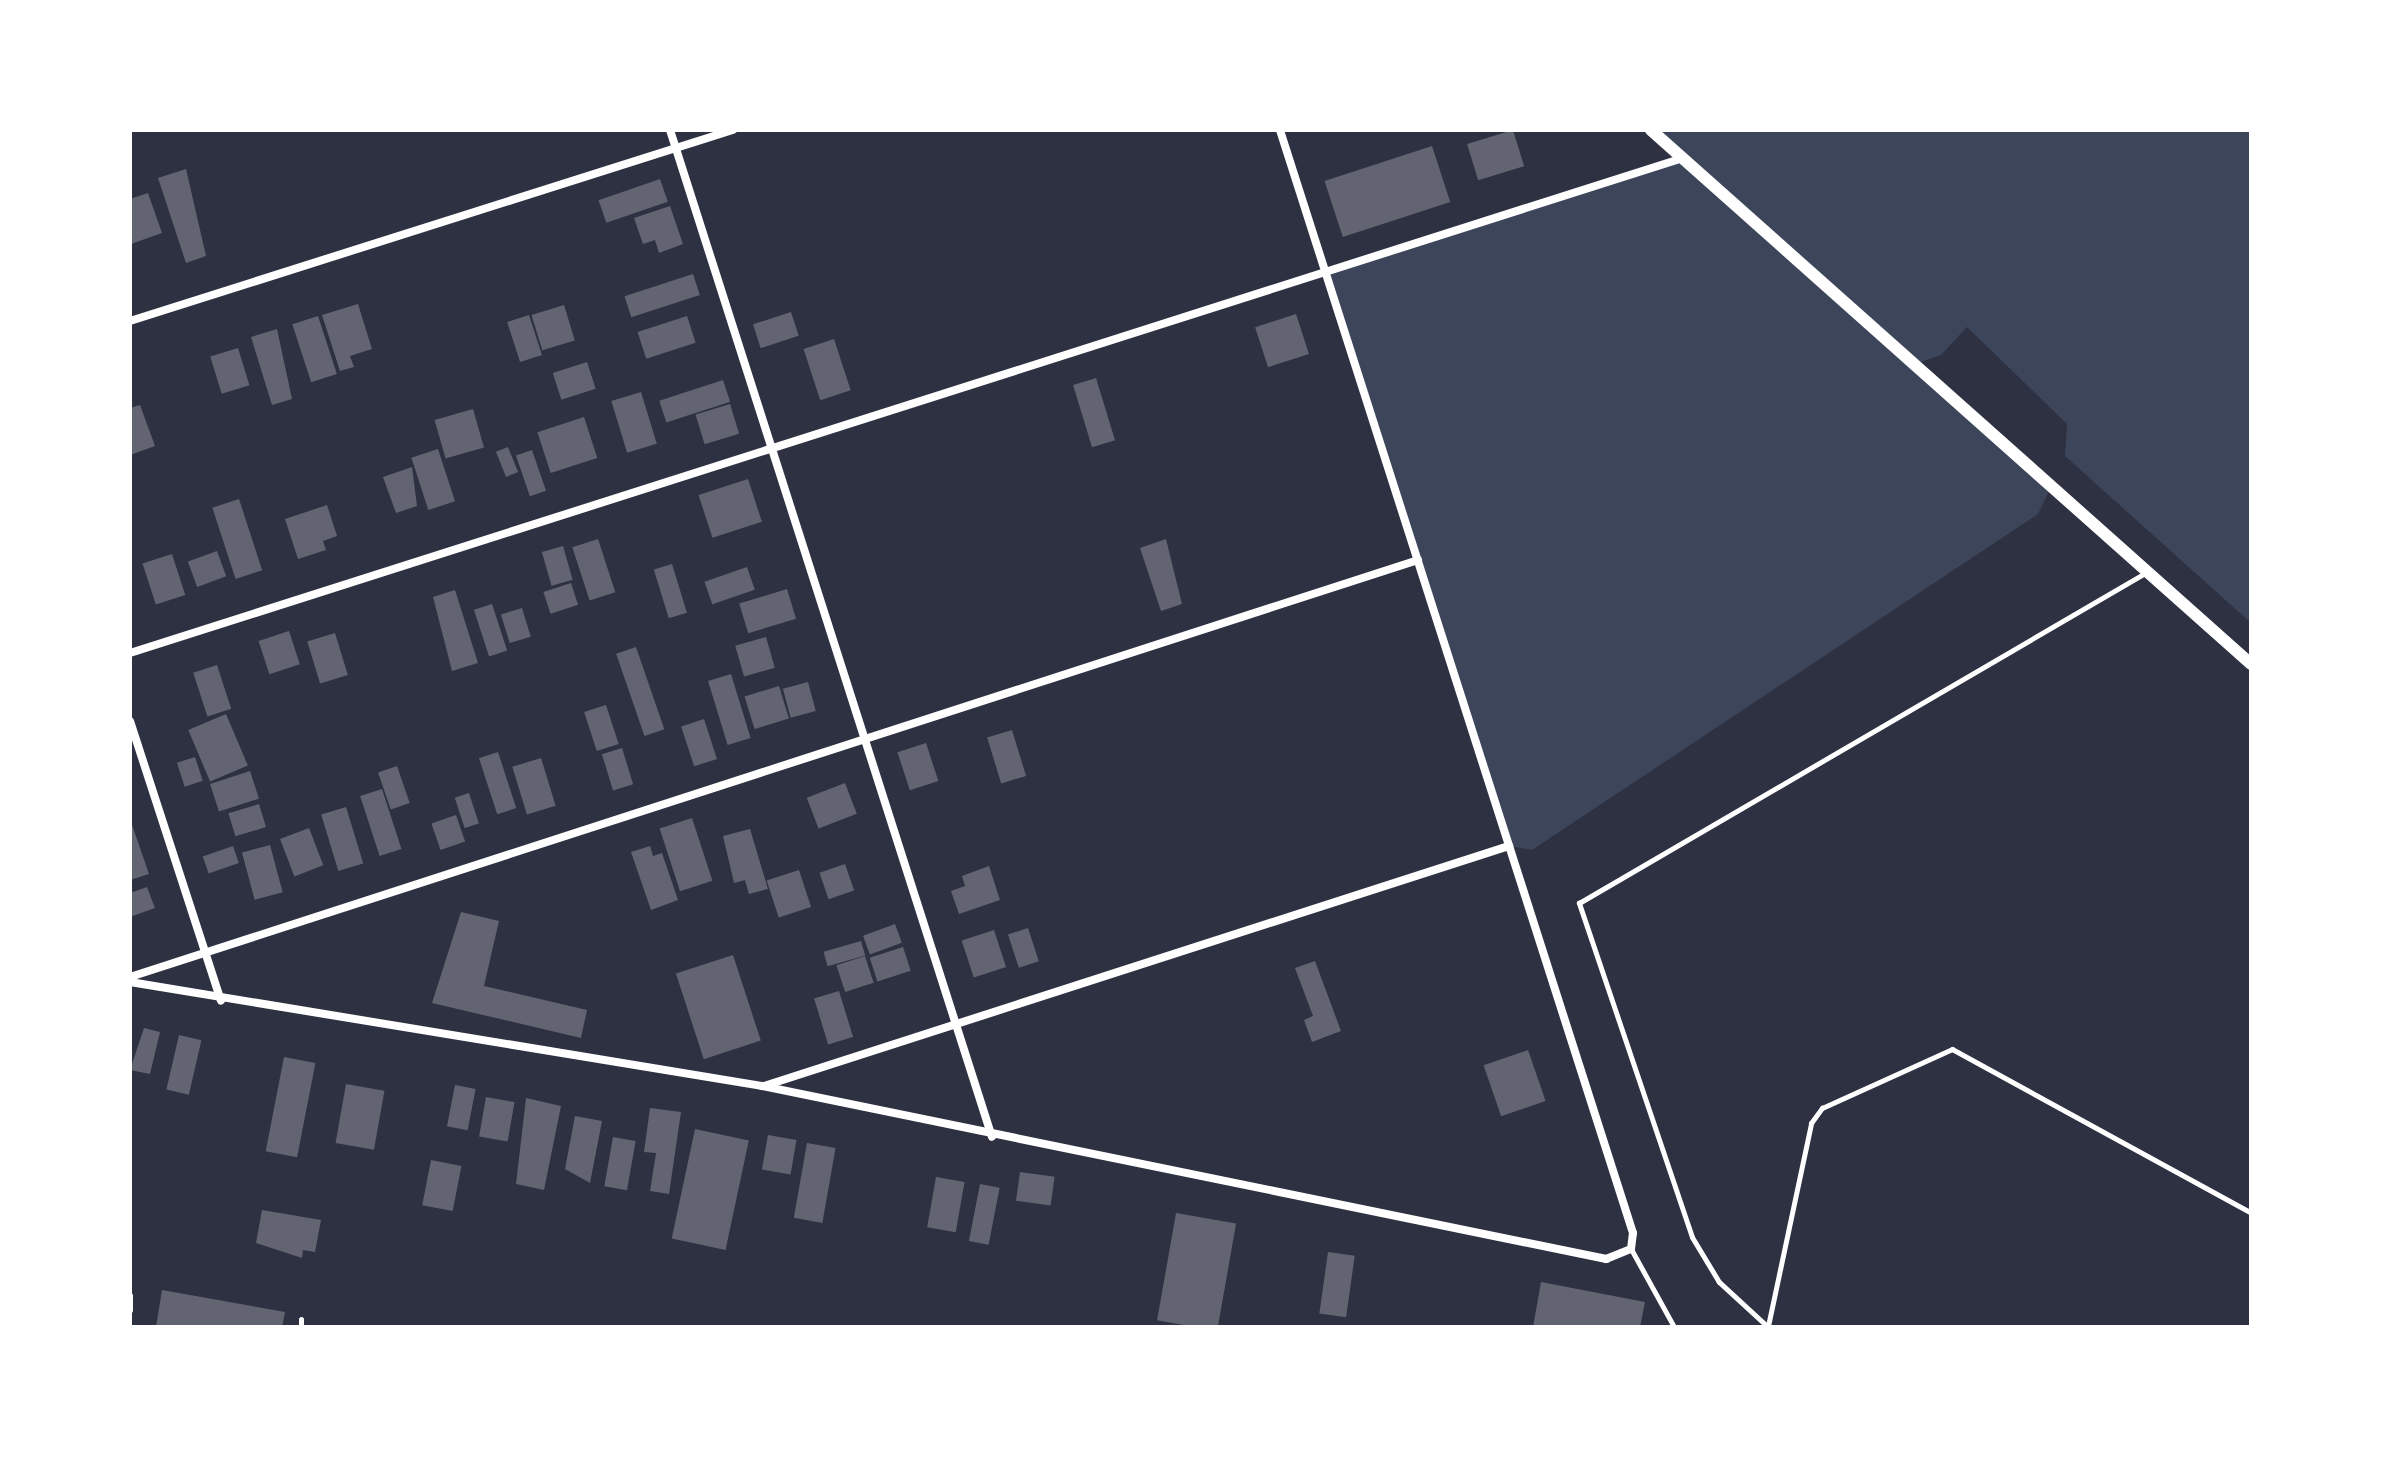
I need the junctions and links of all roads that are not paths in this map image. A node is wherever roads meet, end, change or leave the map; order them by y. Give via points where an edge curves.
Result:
1 (670, 130) edge
2 (733, 130) edge
3 (1280, 130) edge
4 (1651, 130) edge
5 (676, 148) junction
6 (1683, 158) junction
7 (1326, 273) junction
8 (130, 321) edge
9 (773, 451) junction
10 (1418, 560) junction
11 (2148, 571) junction
12 (130, 653) edge
13 (2251, 664) edge
14 (130, 721) edge
15 (866, 738) junction
16 (1509, 846) junction
17 (201, 951) junction
18 (130, 980) edge
19 (221, 1001) junction
20 (956, 1023) junction
21 (762, 1086) junction
22 (992, 1137) junction
23 (2251, 1213) edge
24 (1631, 1249) junction
25 (130, 1295) edge
26 (130, 1310) edge
27 (301, 1319) dead end
28 (301, 1327) edge
29 (1674, 1327) edge

1 - 5 street
2 - 5 street
3 - 7 street
4 - 6 street
5 - 8 street
5 - 9 street
6 - 7 street
6 - 11 street
7 - 9 street
7 - 10 street
9 - 12 street
9 - 15 street
10 - 15 street
10 - 16 street
11 - 13 street
11 - 23 lane via 1579,903 1692,1237 1719,1282 1768,1327 1811,1123 1822,1108 1952,1049
14 - 17 street
15 - 17 street
15 - 20 street
16 - 20 street
16 - 24 street via 1633,1233
17 - 18 street
17 - 19 street
18 - 19 street
19 - 21 street
20 - 21 street
20 - 22 street
21 - 22 street
22 - 24 street via 1606,1259
24 - 29 lane
25 - 26 lane
27 - 28 lane

